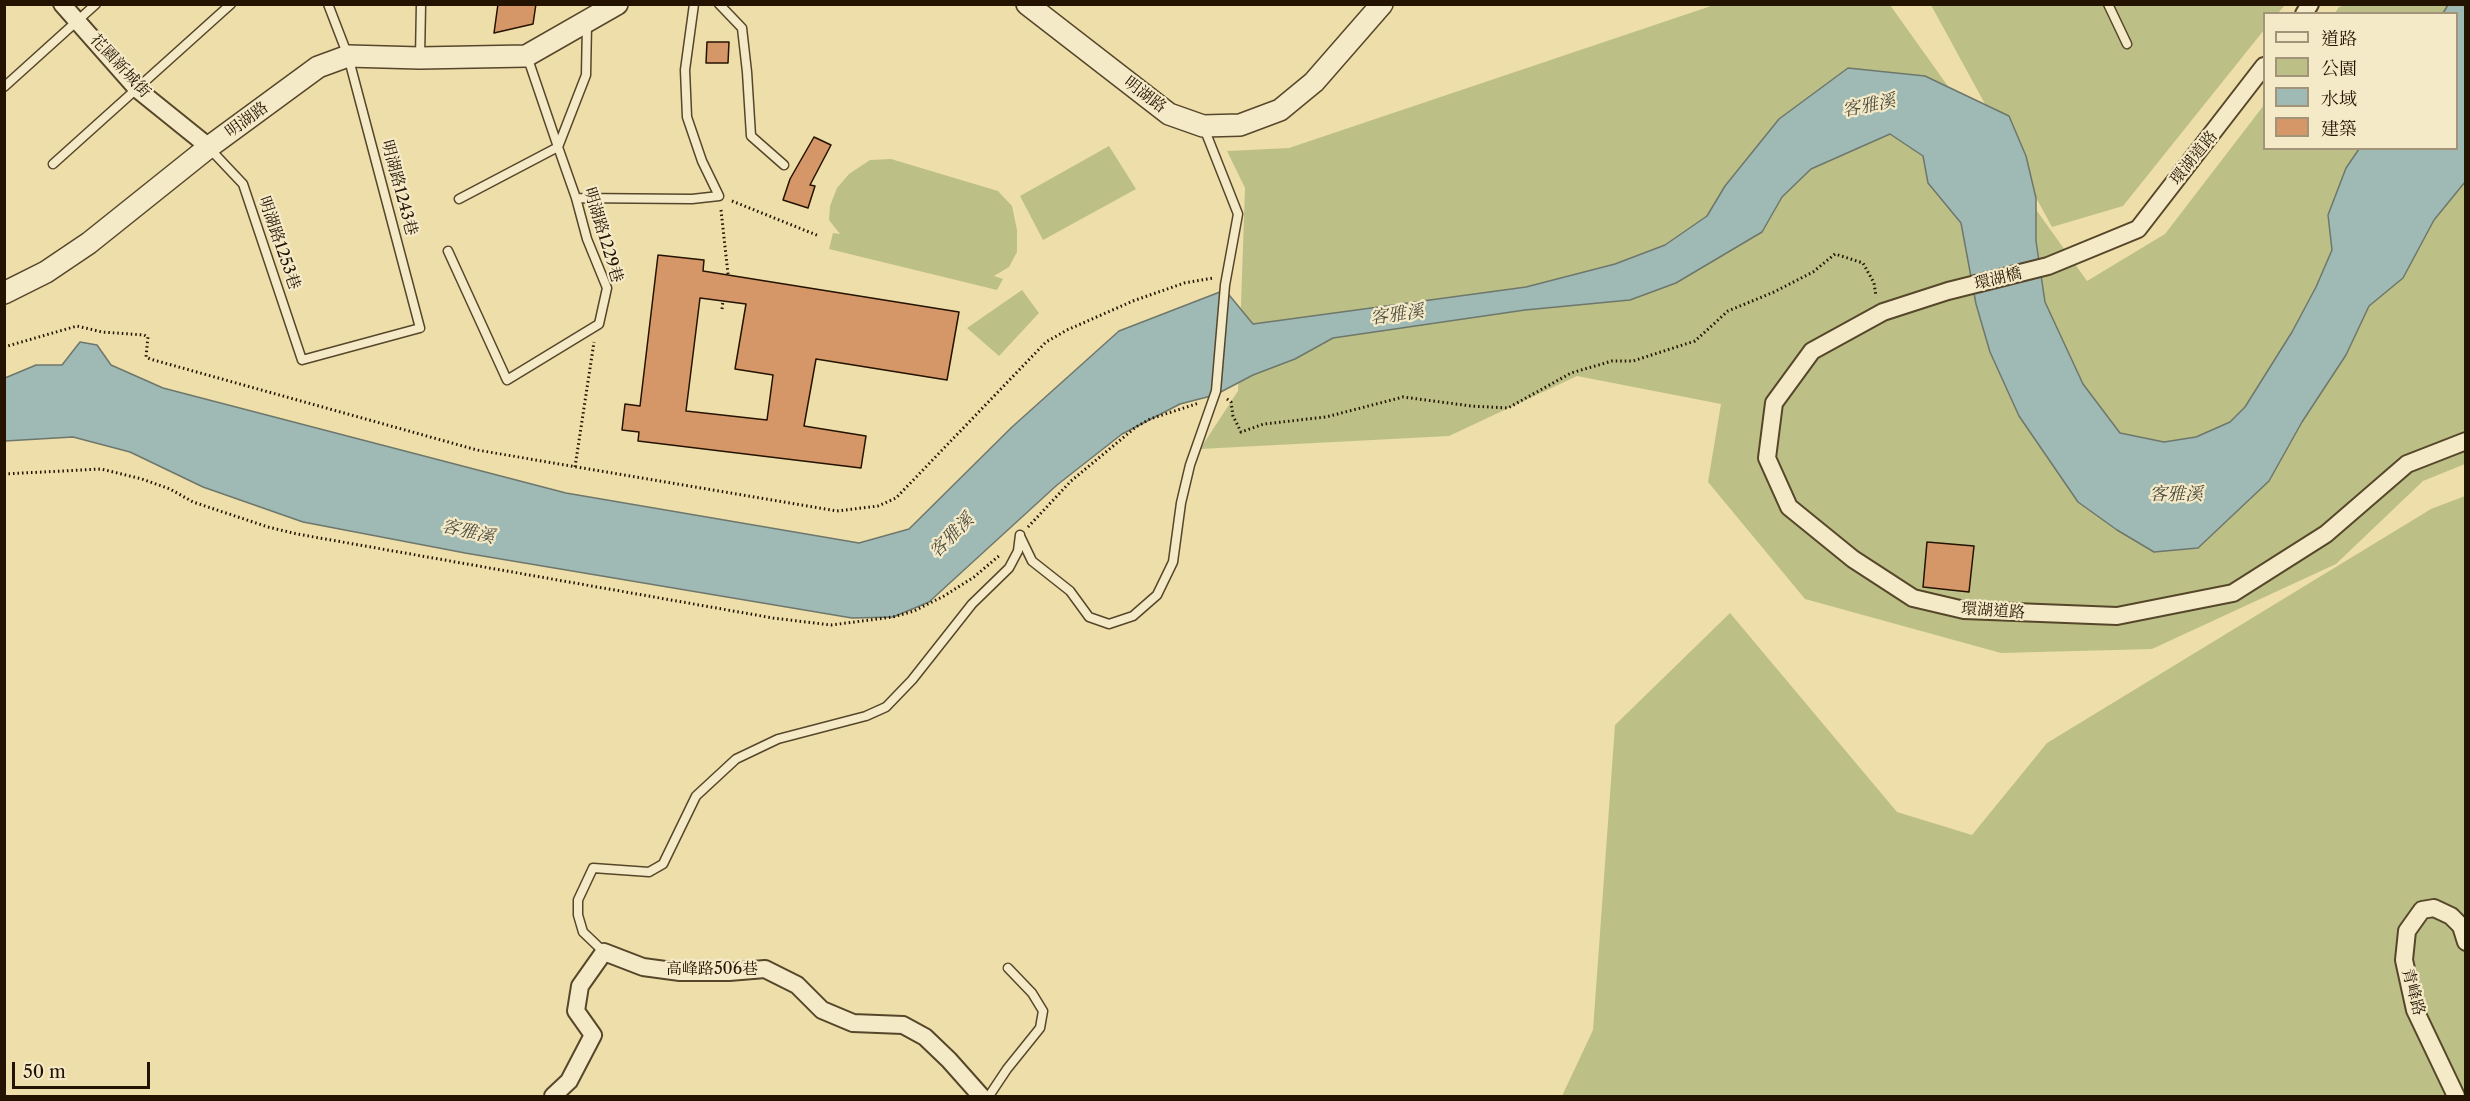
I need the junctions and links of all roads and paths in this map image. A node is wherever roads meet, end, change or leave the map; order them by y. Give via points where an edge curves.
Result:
1 (62, 4) edge
2 (96, 4) edge
3 (231, 4) edge
4 (328, 4) edge
5 (421, 4) edge
6 (617, 4) edge
7 (694, 4) edge
8 (719, 4) edge
9 (1027, 4) edge
10 (1382, 4) edge
11 (2108, 4) edge
12 (78, 20) junction
13 (587, 20) junction
14 (2127, 44) dead end
15 (348, 56) junction
16 (526, 56) junction
17 (420, 58) junction
18 (2263, 69) edge
19 (4, 87) edge
20 (137, 89) junction
21 (1203, 126) junction
22 (209, 147) junction
23 (558, 147) junction
24 (52, 164) dead end
25 (784, 165) dead end
26 (719, 196) junction
27 (576, 198) junction
28 (459, 199) dead end
29 (819, 236) dead end
30 (448, 251) dead end
31 (2048, 266) joint
32 (728, 274) dead end
33 (1226, 282) junction
34 (1948, 291) joint
35 (4, 293) edge
36 (723, 301) dead end
37 (722, 309) dead end
38 (1883, 312) junction
39 (589, 330) junction
40 (4, 347) edge
41 (302, 360) joint
42 (1216, 391) junction
43 (1211, 401) junction
44 (2466, 441) edge
45 (575, 467) junction
46 (4, 474) edge
47 (1020, 535) junction
48 (2466, 942) edge
49 (604, 952) junction
50 (1008, 968) dead end
51 (553, 1096) edge
52 (981, 1096) edge
53 (989, 1096) edge
54 (2456, 1096) edge

1 - 12 street, 花園新城街
2 - 12 lane
3 - 20 lane
4 - 15 lane, 明湖路1243巷
5 - 17 lane
6 - 13 street, 明湖路
7 - 26 lane via 685,70 687,117
8 - 25 lane via 742,28 751,136
9 - 21 street, 明湖路 via 1169,114
10 - 21 street, 明湖路 via 1314,82 1280,110 1240,125
11 - 14 lane
12 - 19 lane
12 - 20 street, 花園新城街
13 - 16 street, 明湖路
13 - 23 lane via 586,75
15 - 17 street, 明湖路
15 - 22 street, 明湖路 via 318,67
15 - 41 lane, 明湖路1243巷 via 420,328
16 - 17 street, 明湖路
16 - 23 lane
18 - 31 street, 環湖道路 via 2138,229
20 - 22 street, 花園新城街
20 - 24 lane
21 - 33 lane via 1238,214
22 - 35 street, 明湖路 via 89,243 46,272
22 - 41 lane, 明湖路1253巷 via 243,184
23 - 27 lane, 明湖路1229巷
23 - 28 lane
26 - 27 lane
26 - 29 path
26 - 32 path
27 - 39 lane, 明湖路1229巷 via 587,240 607,288 599,324
30 - 39 lane, 明湖路1229巷 via 507,380
31 - 34 street, 環湖橋
33 - 42 lane
33 - 45 path via 1208,278 1184,283 1133,301 1046,342 915,481 896,498 878,506 837,511
34 - 38 street, 環湖道路
36 - 37 path
38 - 42 path via 1863,263 1835,255 1813,272 1728,311 1695,341 1633,361 1612,361 1571,373 1508,408 1403,397 1326,417 1264,424 1241,432 1231,402
38 - 44 street, 環湖道路 via 1812,351 1774,403 1767,458 1789,507 1853,559 1913,598 1964,610 2117,616 2233,593 2326,534 2406,464
39 - 45 path via 595,343
40 - 45 path via 77,326 144,335 146,357 150,359 468,448
42 - 43 lane
43 - 47 path via 1180,408 1136,428 1071,481
43 - 47 lane via 1181,502 1173,562 1157,595 1133,616 1109,624 1089,617 1070,591 1032,561
46 - 47 path via 101,469 142,479 202,505 297,534 831,625 914,611 974,577
47 - 49 lane via 1018,551 1009,567 972,603 912,680 886,706 866,716 778,739 736,759 696,796 663,864 649,872 593,868 578,900 578,915 583,932
48 - 54 street, 青峰路 via 2461,926 2451,916 2434,908 2422,910 2407,931 2404,960 2415,1010
49 - 51 street via 580,986 576,1011 593,1035 568,1081
49 - 52 street, 高峰路506巷 via 643,967 680,972 765,969 797,986 822,1010 853,1023 903,1024 949,1060
50 - 53 lane via 1043,1011 1040,1029

